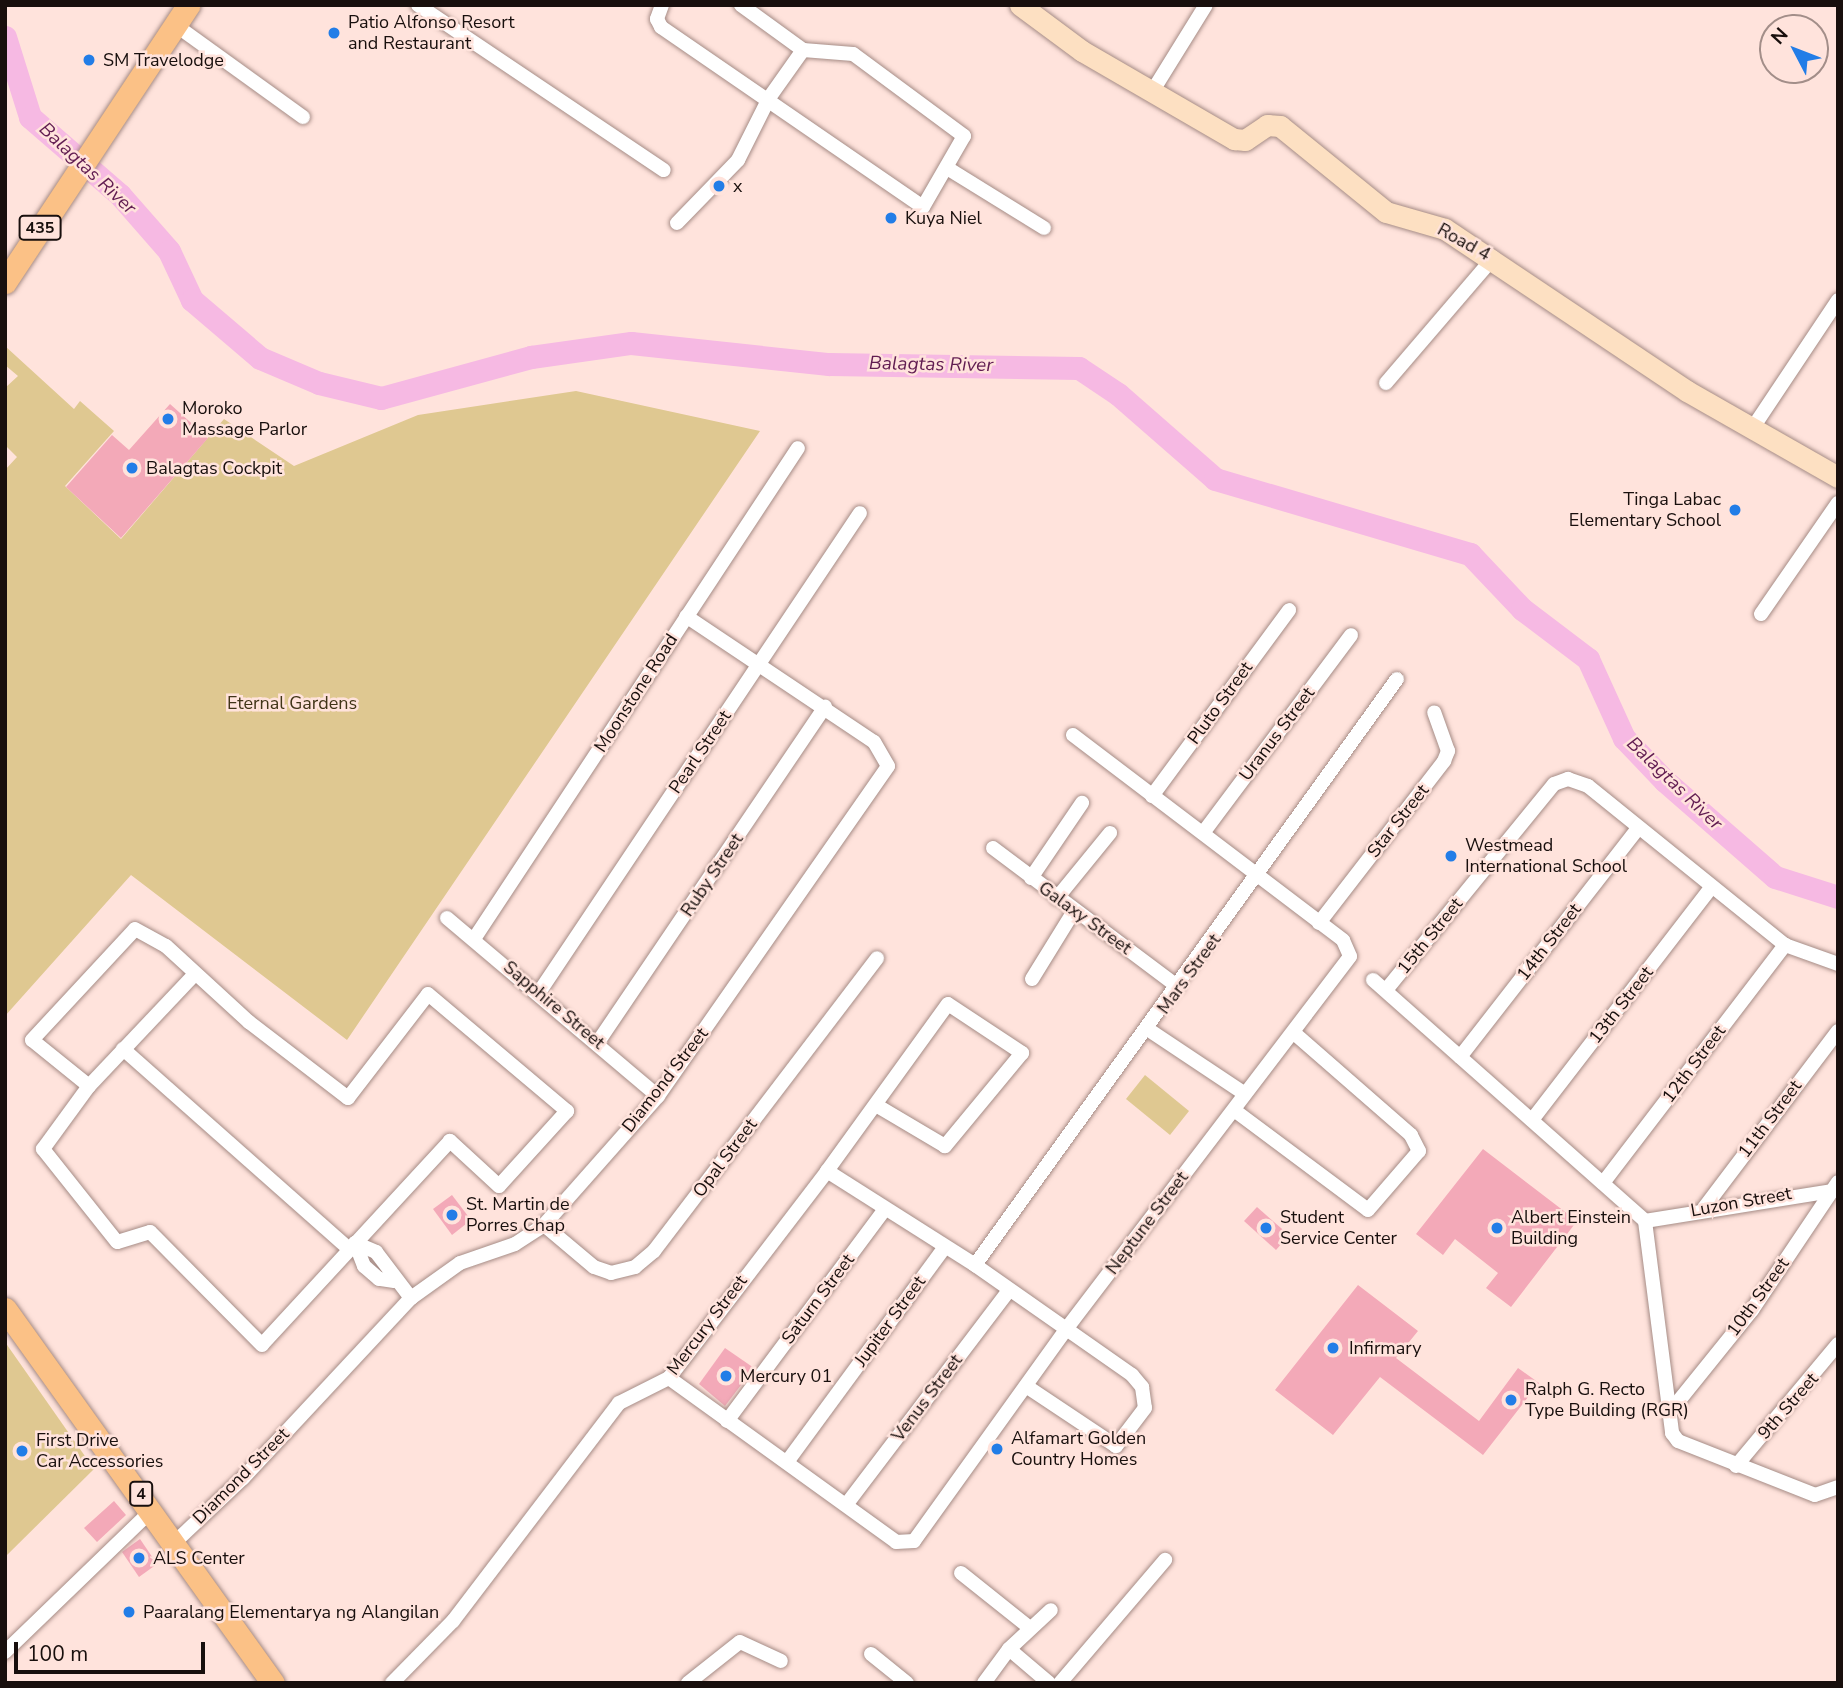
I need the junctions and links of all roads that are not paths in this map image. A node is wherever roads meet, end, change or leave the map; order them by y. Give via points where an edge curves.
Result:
1 (418, 5) edge
2 (662, 5) edge
3 (741, 5) edge
4 (1020, 5) edge
5 (1206, 5) edge
6 (181, 14) edge
7 (803, 50) junction
8 (1152, 92) junction
9 (769, 98) junction
10 (303, 117) dead end
11 (947, 168) junction
12 (664, 170) dead end
13 (677, 223) dead end
14 (1044, 228) dead end
15 (1493, 258) junction
16 (5, 282) edge
17 (1838, 300) edge
18 (1386, 383) dead end
19 (1752, 429) junction
20 (798, 448) dead end
21 (1838, 477) edge
22 (1838, 503) edge
23 (860, 513) dead end
24 (1289, 610) dead end
25 (1761, 614) dead end
26 (686, 616) junction
27 (1351, 635) dead end
28 (758, 665) junction
29 (1397, 678) dead end
30 (825, 708) junction
31 (1434, 712) dead end
32 (1073, 735) dead end
33 (1152, 796) junction
34 (1082, 803) dead end
35 (1638, 828) junction
36 (1110, 833) dead end
37 (1203, 833) junction
38 (993, 848) dead end
39 (1259, 875) junction
40 (1031, 878) junction
41 (1710, 889) junction
42 (1057, 898) junction
43 (1074, 911) junction
44 (447, 918) dead end
45 (1320, 923) junction
46 (474, 939) junction
47 (1785, 945) junction
48 (877, 958) dead end
49 (1838, 964) edge
50 (194, 975) junction
51 (1032, 979) dead end
52 (1373, 980) dead end
53 (1178, 987) junction
54 (1386, 990) junction
55 (540, 991) junction
56 (1149, 1030) junction
57 (1838, 1031) edge
58 (1294, 1033) junction
59 (598, 1042) junction
60 (123, 1049) junction
61 (1460, 1057) junction
62 (89, 1086) junction
63 (1245, 1094) junction
64 (658, 1096) junction
65 (876, 1105) junction
66 (1234, 1110) junction
67 (1532, 1121) junction
68 (827, 1171) junction
69 (1602, 1183) junction
70 (1836, 1186) edge
71 (1704, 1208) junction
72 (884, 1210) junction
73 (1645, 1221) junction
74 (544, 1225) junction
75 (352, 1247) junction
76 (944, 1248) junction
77 (975, 1265) junction
78 (1009, 1290) junction
79 (411, 1298) junction
80 (5, 1309) edge
81 (1067, 1328) junction
82 (1838, 1344) edge
83 (669, 1378) junction
84 (1026, 1386) junction
85 (1673, 1408) junction
86 (727, 1421) junction
87 (787, 1462) junction
88 (1736, 1466) junction
89 (1838, 1487) edge
90 (846, 1505) junction
91 (152, 1510) junction
92 (175, 1542) junction
93 (1165, 1560) dead end
94 (961, 1573) dead end
95 (1051, 1610) dead end
96 (1030, 1628) junction
97 (1009, 1649) junction
98 (5, 1652) edge
99 (872, 1654) dead end
100 (781, 1661) dead end
101 (690, 1682) edge
102 (273, 1683) edge
103 (392, 1683) edge
104 (907, 1683) edge
105 (984, 1683) edge
106 (1049, 1683) edge
107 (1060, 1683) edge

1 - 12 street
2 - 9 street via 657,19 661,27
3 - 7 street
4 - 8 street, Road 4 via 1053,33
5 - 8 street
6 - 10 street
6 - 16 main road, 435
7 - 9 street
7 - 11 street via 853,54 944,117 964,136
8 - 15 street, Road 4 via 1234,139 1245,140 1267,125 1280,127 1386,212 1445,229
9 - 11 street via 916,207 923,207
9 - 13 street via 738,160
11 - 14 street
15 - 18 street
15 - 19 street, Road 4
17 - 19 street
19 - 21 street, Road 4
20 - 26 street, Moonstone Road
22 - 25 street
23 - 28 street, Pearl Street
24 - 33 street, Pluto Street
26 - 28 street, Diamond Street
26 - 46 street, Moonstone Road
27 - 37 street, Uranus Street
28 - 30 street, Diamond Street
28 - 55 street, Pearl Street
29 - 39 street, Mars Street
30 - 59 street, Ruby Street
30 - 64 street, Diamond Street via 874,743 888,766
31 - 45 street, Star Street via 1448,751 1444,761
32 - 33 street, Neptune Street
33 - 37 street, Neptune Street
34 - 40 street
35 - 41 street
35 - 54 street, 15th Street via 1578,779 1554,784
35 - 61 street, 14th Street
36 - 42 street
37 - 39 street, Neptune Street
38 - 40 street, Galaxy Street
39 - 45 street, Neptune Street
39 - 53 street, Mars Street
40 - 42 street, Galaxy Street
41 - 47 street
41 - 67 street, 13th Street
42 - 43 street, Galaxy Street
43 - 51 street
43 - 53 street, Galaxy Street
44 - 46 street, Sapphire Street
45 - 58 street, Neptune Street via 1349,945 1350,956
46 - 55 street, Sapphire Street
47 - 49 street
47 - 69 street, 12th Street
48 - 74 street, Opal Street via 654,1251 635,1266 611,1273 594,1267
50 - 60 street
50 - 62 street via 166,946 135,929 32,1040
50 - 75 street via 348,1098 428,994 568,1111 499,1186 450,1141
52 - 54 street
53 - 56 street, Mars Street
54 - 61 street
55 - 59 street, Sapphire Street
56 - 63 street
56 - 77 street, Mars Street
57 - 71 street, 11th Street
58 - 63 street, Neptune Street
58 - 66 street via 1411,1135 1419,1151 1368,1210
59 - 64 street, Sapphire Street
60 - 62 street
60 - 75 street
61 - 67 street
62 - 75 street via 43,1149 117,1242 150,1232 262,1345
63 - 66 street, Neptune Street
64 - 74 street, Diamond Street
65 - 65 street, Mercury Street via 946,1146 1021,1053 948,1004
65 - 68 street, Mercury Street
66 - 81 street, Neptune Street
67 - 69 street
68 - 72 street
68 - 83 street, Mercury Street
69 - 73 street
70 - 71 street, Luzon Street
70 - 85 street, 10th Street via 1752,1310
71 - 73 street, Luzon Street
72 - 76 street
72 - 86 street, Saturn Street
73 - 85 street
74 - 79 street, Diamond Street via 516,1244 460,1263
75 - 79 street via 376,1252
76 - 77 street
76 - 87 street, Jupiter Street
77 - 78 street
78 - 81 street
78 - 90 street, Venus Street
79 - 92 street, Diamond Street via 243,1478
80 - 91 main road, 4
81 - 84 street, Neptune Street
81 - 84 street via 1142,1387 1145,1408 1126,1437 1116,1446 1102,1441
82 - 88 street, 9th Street
83 - 86 street, Neptune Street
83 - 103 street, Mercury Street via 619,1403 453,1621
84 - 90 street, Neptune Street via 914,1541 896,1542
85 - 88 street via 1672,1433 1678,1441
86 - 87 street, Neptune Street
87 - 90 street, Neptune Street
88 - 89 street via 1815,1495
91 - 92 main road, 4
91 - 98 street
92 - 102 main road, 4
93 - 107 street
94 - 96 street
95 - 96 street
96 - 97 street
97 - 105 street
97 - 106 street
99 - 104 street
100 - 101 street via 740,1642

